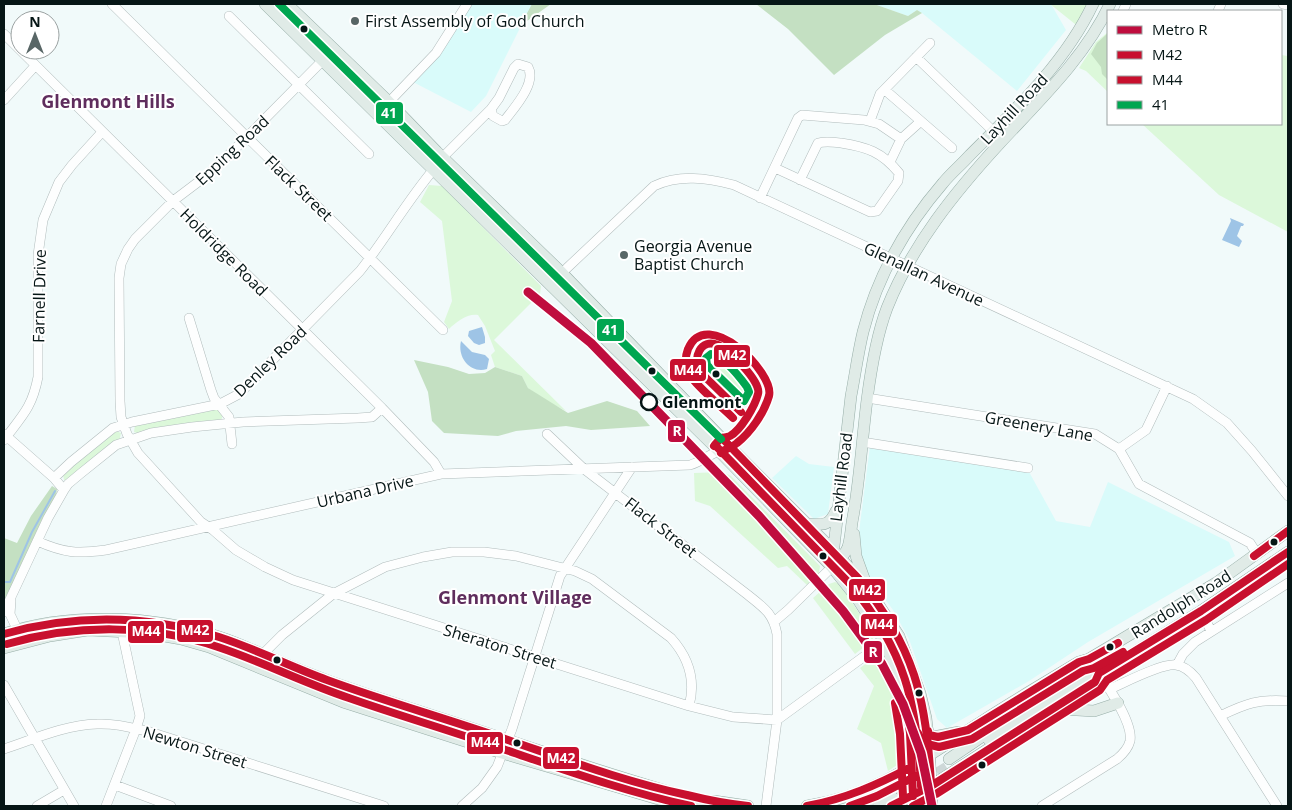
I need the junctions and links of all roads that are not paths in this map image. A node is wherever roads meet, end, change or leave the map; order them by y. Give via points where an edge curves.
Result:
1 (112, 4) edge
2 (265, 4) edge
3 (287, 4) edge
4 (467, 4) edge
5 (1093, 4) edge
6 (1110, 4) edge
7 (1282, 4) edge
8 (1288, 5) edge
9 (229, 16) dead end
10 (1107, 26) edge
11 (4, 34) edge
12 (1094, 35) junction
13 (930, 43) dead end
14 (334, 49) junction
15 (916, 57) junction
16 (323, 60) junction
17 (35, 66) junction
18 (298, 86) junction
19 (885, 90) junction
20 (4, 100) edge
21 (389, 102) junction
22 (491, 109) junction
23 (921, 121) junction
24 (870, 122) junction
25 (993, 131) junction
26 (102, 132) junction
27 (248, 137) junction
28 (902, 139) junction
29 (952, 148) dead end
30 (369, 154) dead end
31 (443, 157) junction
32 (890, 162) junction
33 (434, 168) junction
34 (775, 168) junction
35 (800, 180) junction
36 (760, 198) junction
37 (173, 201) junction
38 (371, 258) junction
39 (891, 259) junction
40 (907, 266) junction
41 (562, 273) junction
42 (551, 285) junction
43 (189, 318) dead end
44 (303, 329) junction
45 (443, 330) dead end
46 (1167, 386) junction
47 (867, 398) junction
48 (220, 404) junction
49 (382, 408) junction
50 (231, 423) junction
51 (123, 424) junction
52 (547, 434) dead end
53 (5, 437) edge
54 (706, 438) junction
55 (130, 439) junction
56 (862, 442) junction
57 (232, 444) dead end
58 (1119, 448) junction
59 (719, 451) junction
60 (699, 463) junction
61 (632, 467) junction
62 (584, 468) junction
63 (1028, 468) dead end
64 (441, 474) junction
65 (54, 478) junction
66 (64, 490) junction
67 (615, 491) junction
68 (1288, 496) edge
69 (838, 507) junction
70 (854, 508) junction
71 (806, 524) junction
72 (208, 526) junction
73 (1288, 531) edge
74 (38, 541) junction
75 (1288, 552) edge
76 (1257, 554) junction
77 (835, 558) junction
78 (564, 568) junction
79 (1288, 584) edge
80 (867, 588) junction
81 (333, 594) junction
82 (12, 598) junction
83 (1201, 611) junction
84 (4, 612) edge
85 (774, 621) junction
86 (17, 629) junction
87 (1211, 631) junction
88 (122, 632) junction
89 (4, 634) edge
90 (899, 636) junction
91 (885, 642) junction
92 (4, 648) edge
93 (262, 654) junction
94 (535, 657) junction
95 (1089, 659) junction
96 (1177, 665) junction
97 (1099, 673) junction
98 (4, 685) edge
99 (1110, 689) junction
100 (1288, 701) edge
101 (1118, 704) junction
102 (689, 706) junction
103 (1220, 716) junction
104 (1038, 718) junction
105 (777, 720) junction
106 (136, 729) junction
107 (968, 730) junction
108 (928, 731) junction
109 (35, 738) junction
110 (507, 740) junction
111 (4, 749) edge
112 (502, 753) junction
113 (930, 755) junction
114 (911, 767) junction
115 (115, 785) junction
116 (609, 785) junction
117 (931, 786) junction
118 (64, 790) junction
119 (671, 792) junction
120 (893, 798) edge
121 (913, 801) edge
122 (37, 806) edge
123 (74, 806) edge
124 (106, 806) edge
125 (171, 806) edge
126 (384, 806) edge
127 (462, 806) edge
128 (671, 806) edge
129 (682, 806) edge
130 (720, 806) edge
131 (748, 806) edge
132 (766, 806) edge
133 (807, 806) edge
134 (851, 806) edge
135 (879, 806) edge
136 (932, 806) edge
137 (1042, 806) edge
138 (1277, 806) edge

1 - 27 street, Flack Street
2 - 16 main road
3 - 14 main road
4 - 21 street via 436,53
5 - 25 main road, Layhill Road via 1066,50 1043,80
6 - 12 main road, Layhill Road
7 - 8 street
9 - 18 street
10 - 12 street, Layhill Road
11 - 17 street, Holdridge Road
12 - 40 main road, Layhill Road via 965,183 924,236
13 - 15 street
14 - 16 street, Epping Road
14 - 21 main road
15 - 19 street
15 - 25 street
16 - 18 street, Epping Road
16 - 33 main road
17 - 20 street
17 - 26 street, Holdridge Road
18 - 27 street, Epping Road
18 - 30 street
19 - 23 street
19 - 24 street via 875,104
21 - 31 main road
22 - 22 street via 514,68 518,64 528,67 531,78 525,92 505,120 493,116
22 - 31 street
23 - 28 street
23 - 29 street
24 - 28 street
24 - 34 street via 802,115
25 - 39 main road, Layhill Road via 943,182
26 - 37 street, Holdridge Road
26 - 53 street, Farnell Drive via 59,182 44,220 38,255 38,378 30,405
27 - 37 street, Epping Road via 210,173
27 - 38 street, Flack Street
28 - 32 street
31 - 41 main road
32 - 35 street via 866,148 824,141 818,143
32 - 35 street via 899,173 898,181 877,211 870,212
33 - 38 street, Denley Road via 412,195
33 - 42 main road
34 - 35 street
34 - 36 street
36 - 39 street, Glenallan Avenue
36 - 41 street, Glenallan Avenue via 717,180 685,178 665,181 640,198
37 - 44 street, Holdridge Road
37 - 51 street, Epping Road via 135,239 121,264 118,294
38 - 44 street, Denley Road
38 - 45 street, Flack Street
39 - 40 street, Glenallan Avenue
39 - 69 main road, Layhill Road via 863,332 850,396
40 - 46 street, Glenallan Avenue
40 - 47 main road, Layhill Road via 879,331
41 - 42 street, Glenallan Avenue
41 - 71 main road
42 - 54 main road
43 - 48 street via 211,390
44 - 48 street, Denley Road via 239,394
44 - 49 street, Holdridge Road
46 - 58 street via 1146,430
46 - 68 street, Glenallan Avenue via 1193,399 1227,423
47 - 56 main road, Layhill Road
47 - 58 street, Greenery Lane via 1095,434
48 - 50 street
48 - 51 street, Denley Road
49 - 50 street via 372,417
49 - 64 street, Holdridge Road via 434,462
50 - 55 street via 168,430
50 - 57 street
51 - 55 street, Epping Road
51 - 65 street, Denley Road via 93,443
52 - 62 street, Flack Street
53 - 65 street
54 - 59 main road
54 - 60 street
55 - 66 street via 105,453
55 - 72 street, Sheraton Street via 138,453
56 - 63 street
56 - 70 main road, Layhill Road
58 - 76 street via 1139,484 1250,543
59 - 60 street, Urbana Drive
59 - 77 main road
60 - 61 street, Urbana Drive
61 - 62 street, Urbana Drive
61 - 67 street
62 - 64 street, Urbana Drive
62 - 67 street, Flack Street
64 - 72 street, Urbana Drive
65 - 66 street
66 - 74 street
67 - 78 street
67 - 85 street, Flack Street via 748,595
69 - 71 main road via 827,523
69 - 77 main road, Layhill Road
70 - 77 main road, Layhill Road via 848,546
70 - 80 main road via 855,550
71 - 77 main road
72 - 74 street, Urbana Drive via 84,553 61,551
72 - 81 street, Sheraton Street via 236,550 265,567
73 - 76 main road, Randolph Road
74 - 82 street
75 - 83 main road, Randolph Road
76 - 95 main road, Randolph Road via 1216,583
77 - 80 main road
77 - 85 street via 795,604
77 - 91 main road
78 - 81 street via 516,556 452,552 385,567
78 - 94 street
78 - 102 street via 592,579 681,648 690,669 692,694
79 - 87 street
80 - 90 main road
81 - 93 street
81 - 94 street, Sheraton Street
82 - 84 street
82 - 86 street via 10,614
83 - 87 street
83 - 97 main road, Randolph Road
85 - 105 street via 778,634
86 - 89 main road
86 - 93 main road via 82,619 147,621 220,637
87 - 96 street via 1188,648
88 - 92 main road via 88,630
88 - 106 street via 140,716
88 - 112 main road via 148,633 199,644 343,702
90 - 91 street
90 - 108 main road via 920,693
91 - 105 street
91 - 114 main road via 903,691 909,724
93 - 110 main road via 361,692
94 - 102 street, Sheraton Street
94 - 110 street
95 - 97 street
95 - 97 main road, Randolph Road via 1080,670 950,761
95 - 107 main road via 1078,662
96 - 99 street via 1143,674
96 - 103 street via 1196,678
97 - 99 street
97 - 104 main road via 1095,682
98 - 109 street
99 - 101 street
100 - 103 street via 1251,702
101 - 104 main road via 1094,711 1060,709
101 - 137 street via 1130,728 1127,750
102 - 105 street, Sheraton Street via 733,717
103 - 138 street
104 - 117 main road
105 - 132 street
106 - 109 street, Newton Street via 88,724
106 - 115 street
106 - 126 street, Newton Street
107 - 108 main road via 938,737 929,735
107 - 113 main road
108 - 113 main road
109 - 111 street, Newton Street
109 - 118 street
110 - 112 street
110 - 119 main road
112 - 116 main road
112 - 127 street via 491,778
113 - 114 main road
113 - 117 main road
114 - 121 main road
114 - 133 main road via 854,796
115 - 124 street
115 - 125 street
116 - 128 main road
116 - 129 main road
117 - 121 main road
117 - 136 main road
118 - 122 street
118 - 123 street
119 - 130 main road
119 - 131 main road
120 - 121 main road
120 - 134 main road via 876,798
120 - 135 main road

